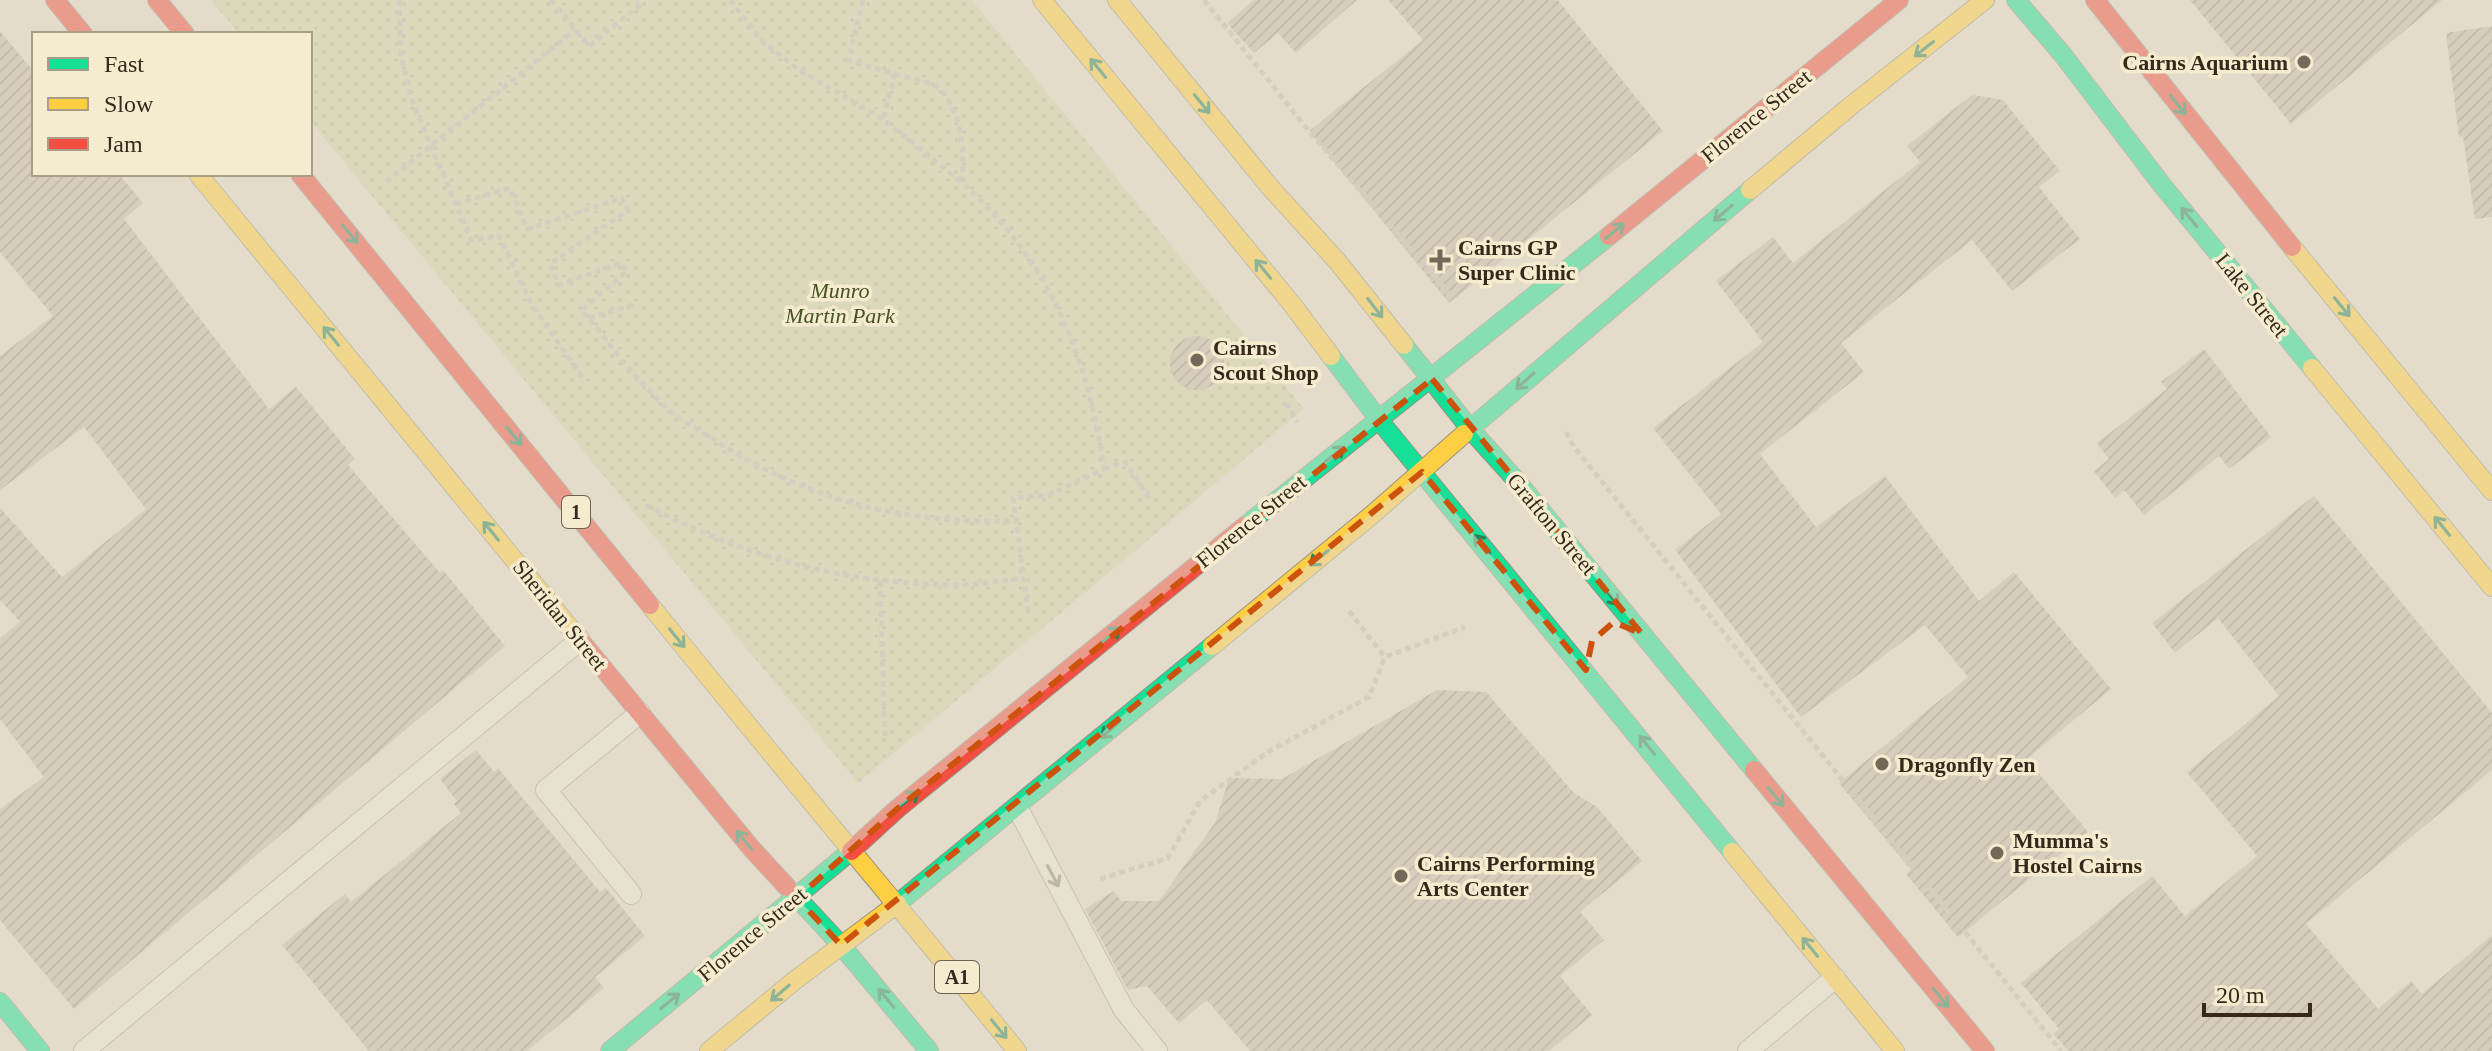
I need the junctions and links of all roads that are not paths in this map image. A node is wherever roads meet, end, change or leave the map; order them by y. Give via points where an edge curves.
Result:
1 (55, 0) edge
2 (157, 0) edge
3 (1042, 0) edge
4 (1117, 0) edge
5 (1899, 0) edge
6 (1985, 0) edge
7 (2016, 0) edge
8 (2095, 0) edge
9 (81, 32) edge
10 (183, 32) edge
11 (2174, 160) dead end
12 (200, 176) edge
13 (302, 176) edge
14 (2162, 185) junction
15 (1337, 261) junction
16 (1332, 283) dead end
17 (1314, 300) dead end
18 (1291, 303) junction
19 (1432, 379) junction
20 (1379, 420) junction
21 (1471, 430) junction
22 (1422, 472) junction
23 (2492, 491) edge
24 (2492, 587) edge
25 (1614, 622) dead end
26 (1642, 634) junction
27 (580, 640) junction
28 (640, 713) junction
29 (1017, 807) junction
30 (851, 851) junction
31 (631, 894) dead end
32 (797, 898) junction
33 (897, 904) junction
34 (841, 945) junction
35 (1835, 978) junction
36 (0, 1002) edge
37 (917, 1047) edge
38 (40, 1051) edge
39 (84, 1051) edge
40 (610, 1051) edge
41 (709, 1051) edge
42 (1017, 1051) edge
43 (1157, 1051) edge
44 (1748, 1051) edge
45 (1895, 1051) edge
46 (1985, 1051) edge

1 - 9 main road
2 - 10 main road
18 -> 3 main road
4 -> 15 main road, Grafton Street
19 -> 5 main road, Florence Street
6 -> 21 main road via 1841,113
7 - 14 main road, Lake Street
8 -> 23 main road via 2206,152
11 - 14 main road via 2164,169
27 -> 12 main road, Sheridan Street
13 -> 30 main road, 1
24 -> 14 main road, Lake Street
15 - 16 main road
15 -> 19 main road, Grafton Street
17 - 18 main road
18 - 20 main road
19 - 20 main road, Florence Street
19 - 21 main road, Grafton Street
20 - 22 main road
30 -> 20 main road, Florence Street
21 - 22 main road
21 -> 26 main road, Grafton Street
22 -> 29 main road
35 -> 22 main road via 1587,663
25 - 26 main road
26 -> 46 main road, Grafton Street
27 - 28 main road, Sheridan Street
27 - 39 lane
28 - 31 lane via 546,790
32 -> 28 main road, Sheridan Street
29 - 33 main road
29 -> 43 lane via 1124,1010
30 - 32 main road, Florence Street
30 - 33 main road, 1
32 - 34 main road, Sheridan Street
40 -> 32 main road, Florence Street
33 - 34 main road
33 -> 42 main road, A1
37 -> 34 main road, Sheridan Street
34 -> 41 main road
35 - 44 lane
35 - 45 main road
36 - 38 main road

